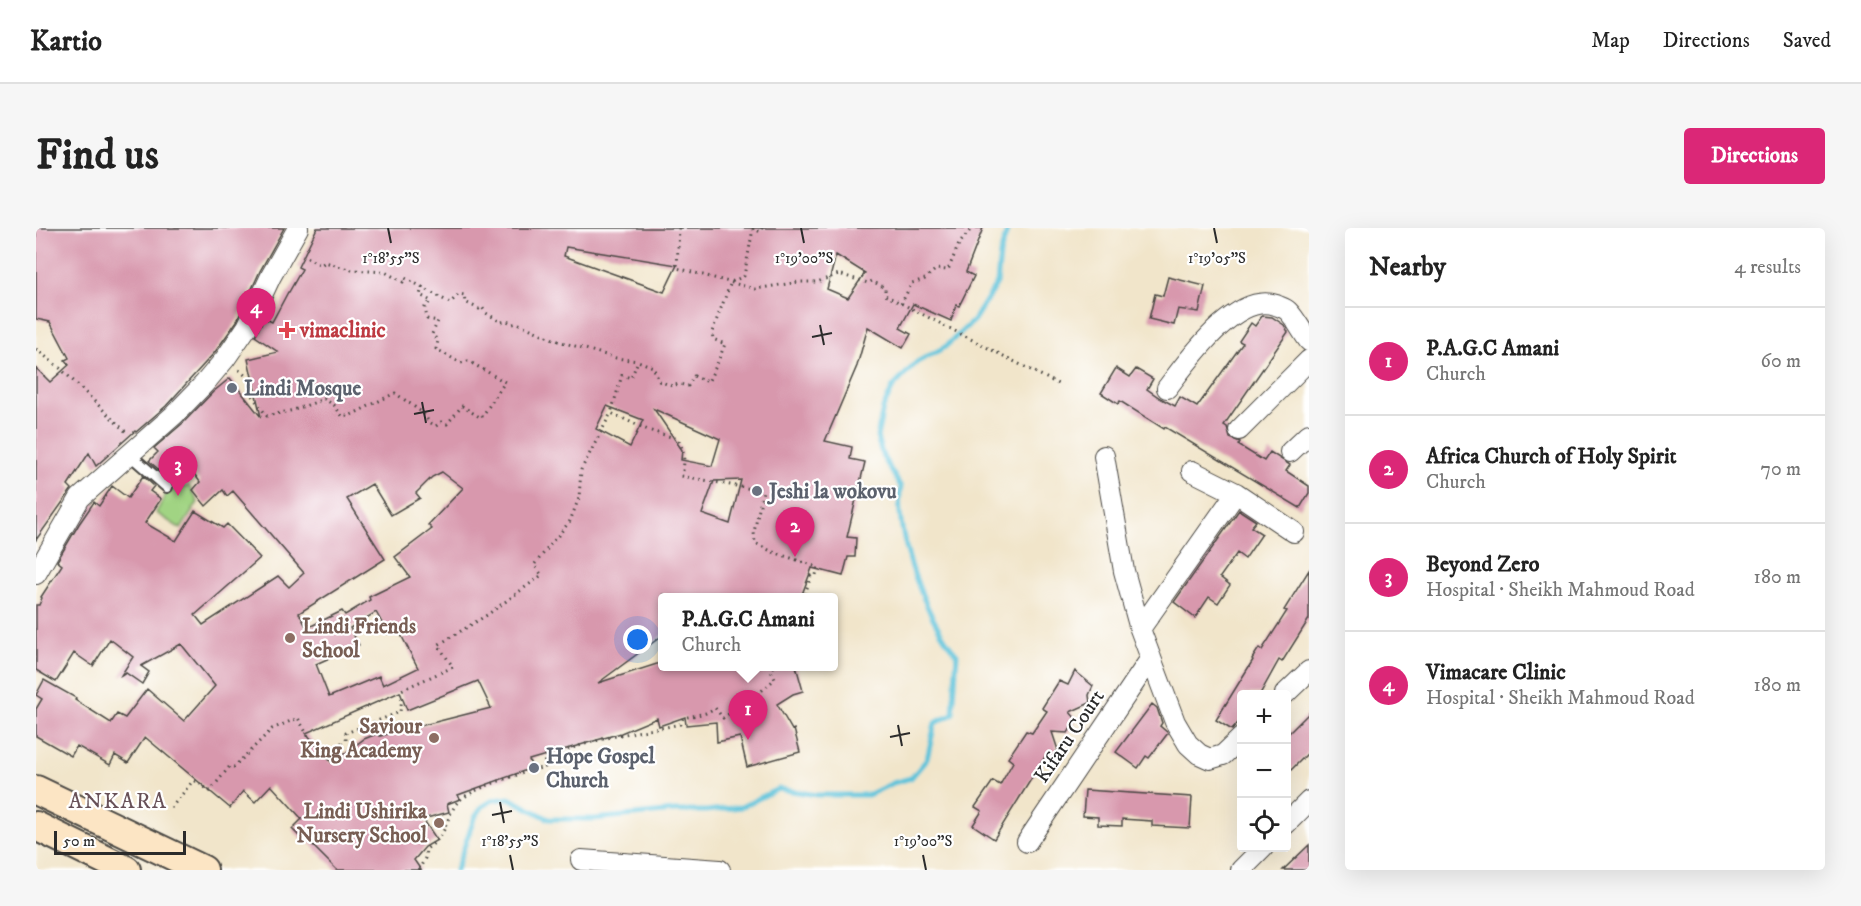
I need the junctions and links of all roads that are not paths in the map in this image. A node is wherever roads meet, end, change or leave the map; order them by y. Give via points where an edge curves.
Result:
1 (298, 228) edge
2 (1309, 341) edge
3 (1309, 360) edge
4 (1167, 388) dead end
5 (1239, 430) dead end
6 (1309, 434) edge
7 (134, 450) junction
8 (1290, 453) dead end
9 (1104, 456) dead end
10 (1192, 471) dead end
11 (167, 488) dead end
12 (1236, 493) junction
13 (1294, 532) dead end
14 (36, 574) edge
15 (1140, 629) junction
16 (1150, 658) junction
17 (1309, 671) edge
18 (1289, 690) edge
19 (1237, 741) edge
20 (36, 790) edge
21 (1307, 809) edge
22 (1291, 821) edge
23 (36, 826) edge
24 (1027, 842) dead end
25 (1259, 852) edge
26 (581, 860) dead end
27 (126, 870) edge
28 (203, 870) edge
29 (720, 870) edge
30 (1241, 870) edge

1 - 7 street via 247,327 225,359 174,415
2 - 4 street via 1287,309 1270,303 1247,306 1222,325
3 - 5 street
6 - 8 street
7 - 11 lane
7 - 14 street via 80,498
9 - 15 street via 1124,571
10 - 12 street
12 - 13 street
12 - 15 street
15 - 16 street
16 - 19 street via 1188,744 1210,759
16 - 24 street, Kifaru Court
17 - 18 street
20 - 28 main road
21 - 22 street
23 - 27 main road
25 - 30 street
26 - 29 street

